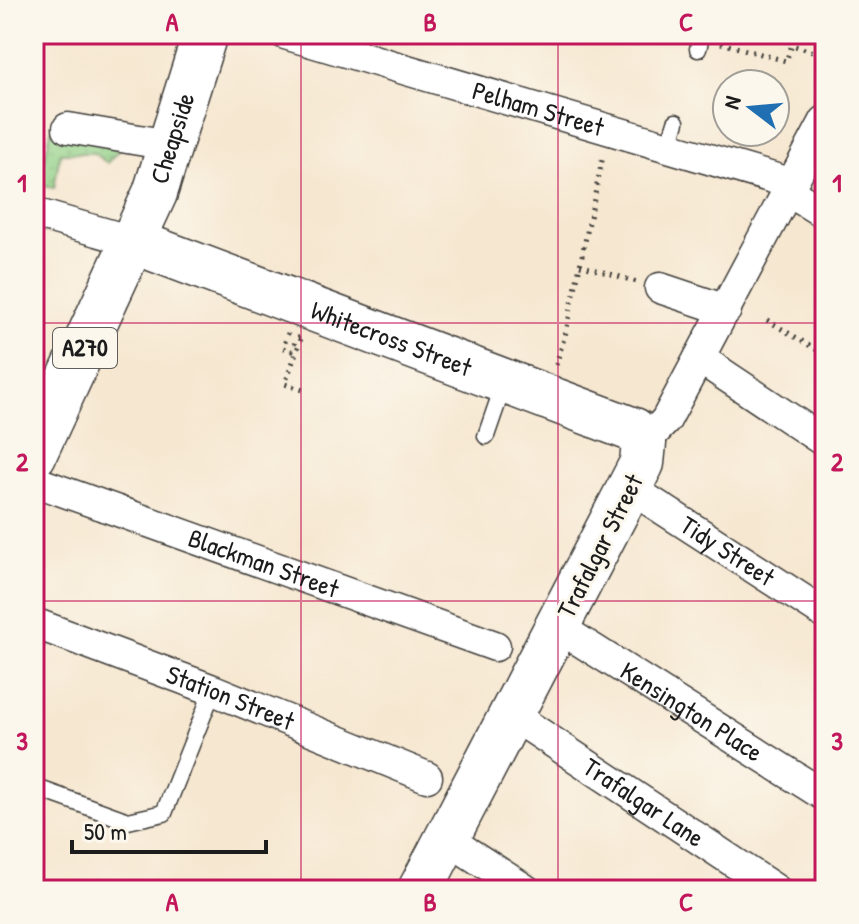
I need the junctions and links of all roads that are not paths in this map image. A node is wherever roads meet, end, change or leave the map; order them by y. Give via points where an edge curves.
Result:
1 (205, 34) edge
2 (285, 34) edge
3 (825, 121) edge
4 (68, 128) dead end
5 (169, 145) junction
6 (789, 184) junction
7 (34, 213) edge
8 (825, 214) edge
9 (135, 242) junction
10 (660, 288) road end
11 (726, 310) junction
12 (699, 358) junction
13 (506, 380) junction
14 (486, 436) dead end
15 (825, 442) edge
16 (644, 443) junction
17 (34, 455) edge
18 (34, 481) edge
19 (630, 488) junction
20 (825, 614) edge
21 (558, 627) junction
22 (37, 632) edge
23 (495, 646) dead end
24 (213, 690) junction
25 (512, 715) junction
26 (427, 777) dead end
27 (34, 787) edge
28 (825, 796) edge
29 (447, 839) junction
30 (420, 890) edge
31 (526, 890) edge
32 (776, 890) edge

1 - 5 street, Cheapside / A270
2 - 6 street, Pelham Street via 609,131 672,135
3 - 6 street, Trafalgar Street
4 - 5 street
5 - 9 street, Cheapside / A270
6 - 8 street via 796,196
6 - 11 street, Trafalgar Street
7 - 9 street
9 - 13 street, Whitecross Street
9 - 17 street, A270
10 - 11 street
11 - 12 street, Trafalgar Street
12 - 15 street
12 - 16 street, Trafalgar Street via 666,420
13 - 14 lane
13 - 16 street, Whitecross Street via 634,430
16 - 19 street, Trafalgar Street via 644,459
18 - 23 street, Blackman Street
19 - 20 street, Tidy Street
19 - 21 street, Trafalgar Street
21 - 25 street, Trafalgar Street
21 - 28 street, Kensington Place
22 - 24 street, Station Street
24 - 26 street, Station Street
24 - 27 lane via 164,813 128,821
25 - 29 street, Trafalgar Street
25 - 32 street, Trafalgar Lane
29 - 30 street, Trafalgar Street
29 - 31 street

